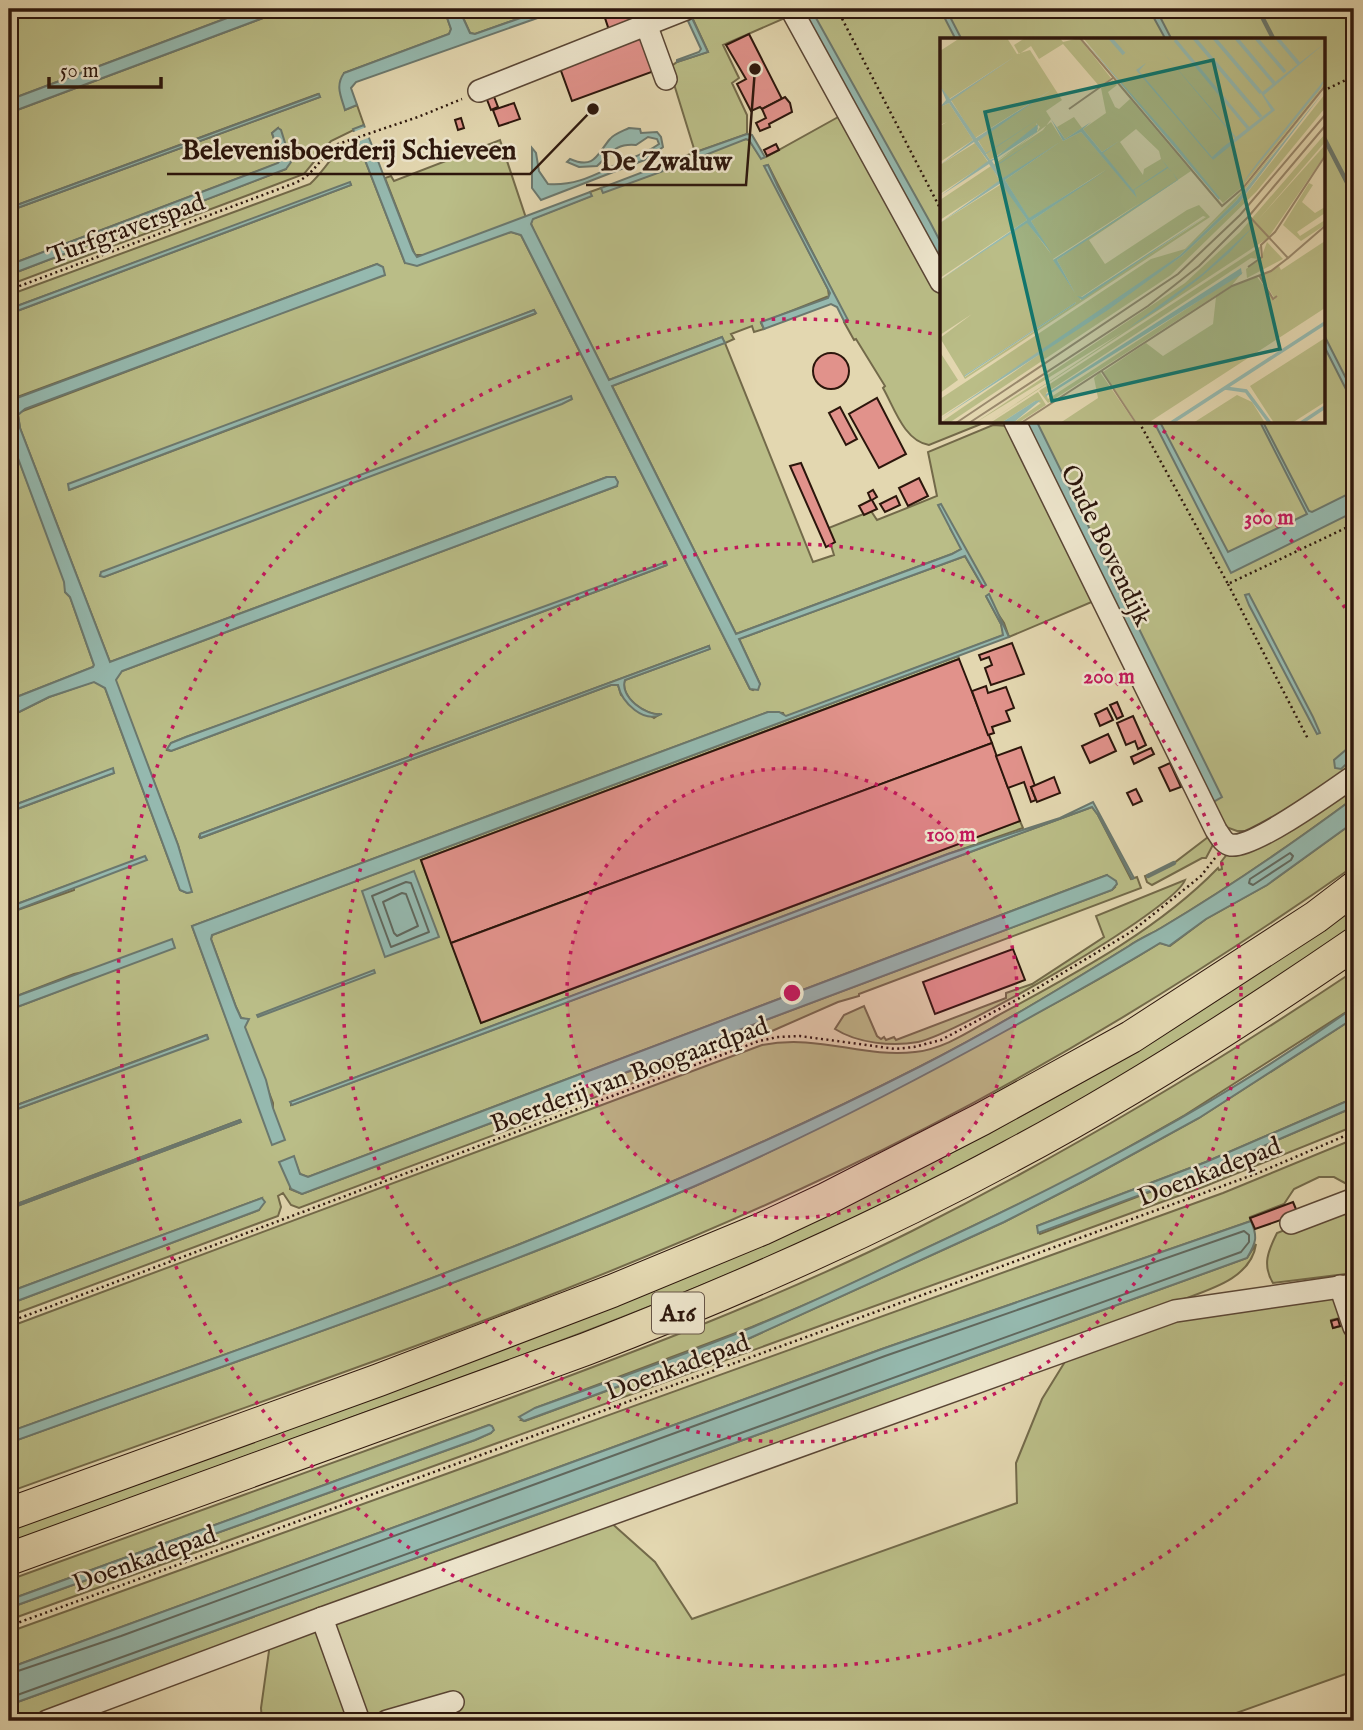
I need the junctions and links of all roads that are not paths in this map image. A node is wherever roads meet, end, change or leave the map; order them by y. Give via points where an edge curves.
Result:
1 (686, 9) edge
2 (791, 9) edge
3 (646, 24) junction
4 (666, 79) dead end
5 (479, 92) road end
6 (940, 280) edge
7 (1016, 424) edge
8 (1354, 776) edge
9 (1354, 888) edge
10 (1354, 944) edge
11 (1354, 1199) edge
12 (1291, 1223) dead end
13 (1347, 1286) edge
14 (1354, 1327) edge
15 (9, 1514) edge
16 (9, 1559) edge
17 (322, 1618) junction
18 (453, 1702) dead end
19 (47, 1721) edge
20 (359, 1721) edge
21 (387, 1721) edge

1 - 3 street
2 - 6 street
3 - 4 street
3 - 5 street
7 - 8 street, Oude Bovendijk via 1225,842 1242,843 1293,819
9 - 15 highway, A16 via 1130,1037 982,1119 762,1229 379,1380
10 - 16 highway, A16 via 1141,1082 1012,1156 840,1242 671,1317
11 - 12 street
13 - 14 street
13 - 17 street via 1175,1311
17 - 19 street
17 - 20 street
18 - 21 street

